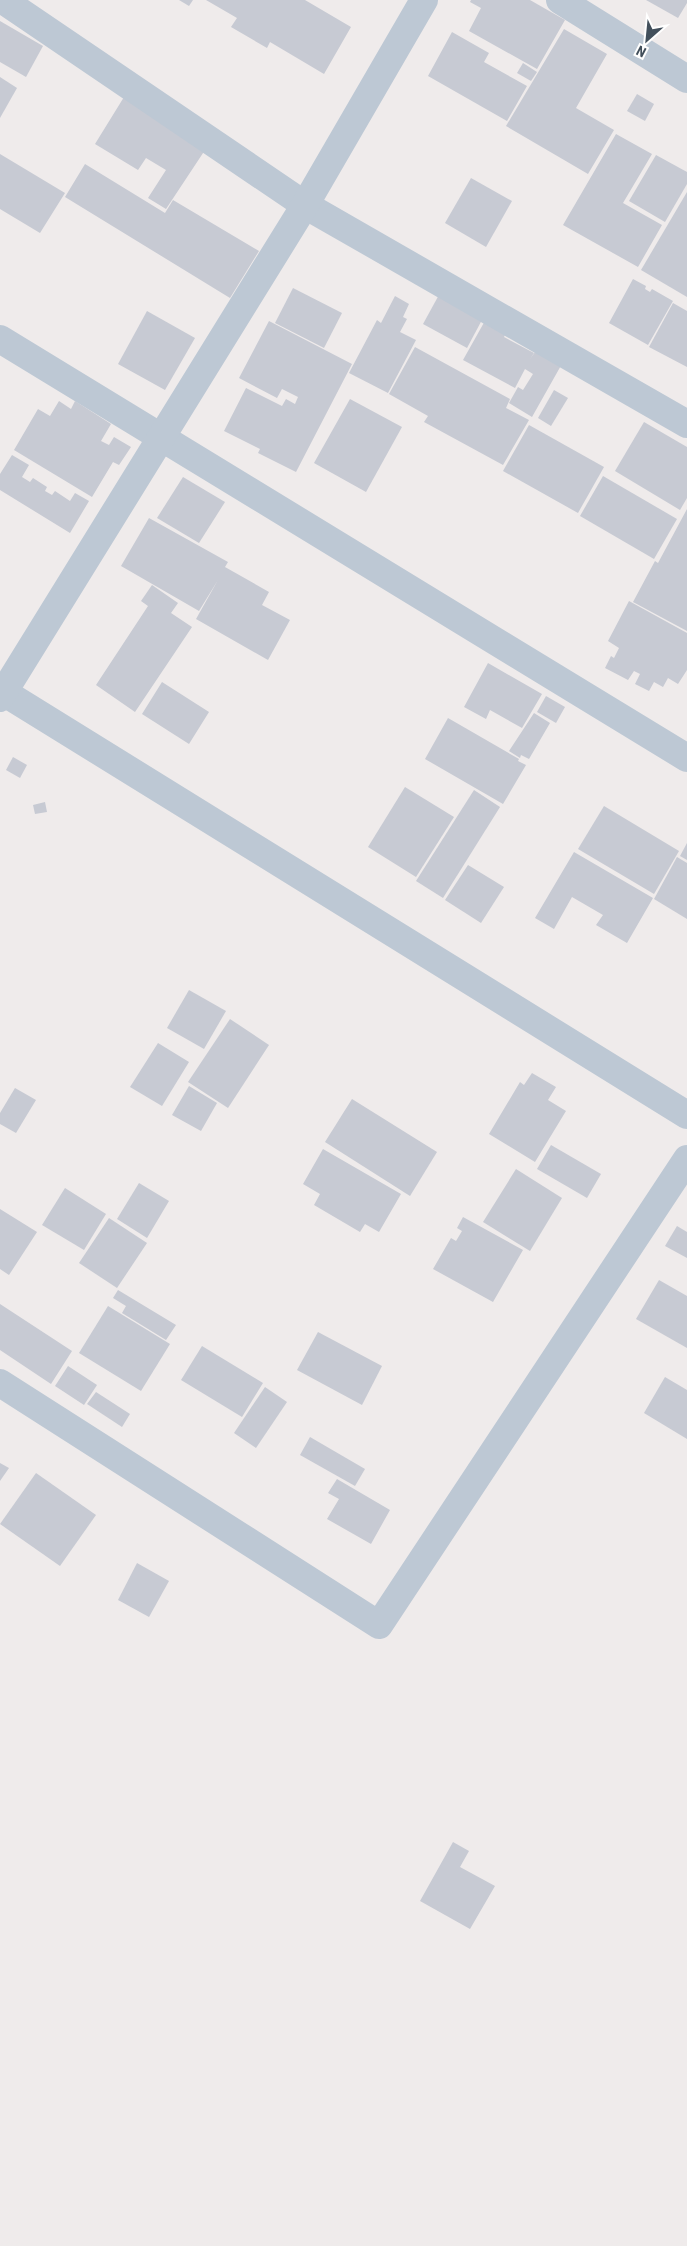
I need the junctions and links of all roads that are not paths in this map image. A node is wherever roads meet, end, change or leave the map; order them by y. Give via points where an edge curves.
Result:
1 (3, 0) edge
2 (424, 0) edge
3 (560, 0) edge
4 (687, 79) edge
5 (305, 205) junction
6 (0, 339) edge
7 (687, 424) edge
8 (162, 437) junction
9 (1, 693) edge
10 (687, 758) edge
11 (687, 1115) edge
12 (687, 1159) edge
13 (0, 1383) edge

1 - 5 street
2 - 5 street
3 - 4 street
5 - 7 street
5 - 8 street
6 - 8 street
8 - 9 street
8 - 10 street
9 - 11 street
12 - 13 street via 379,1625

